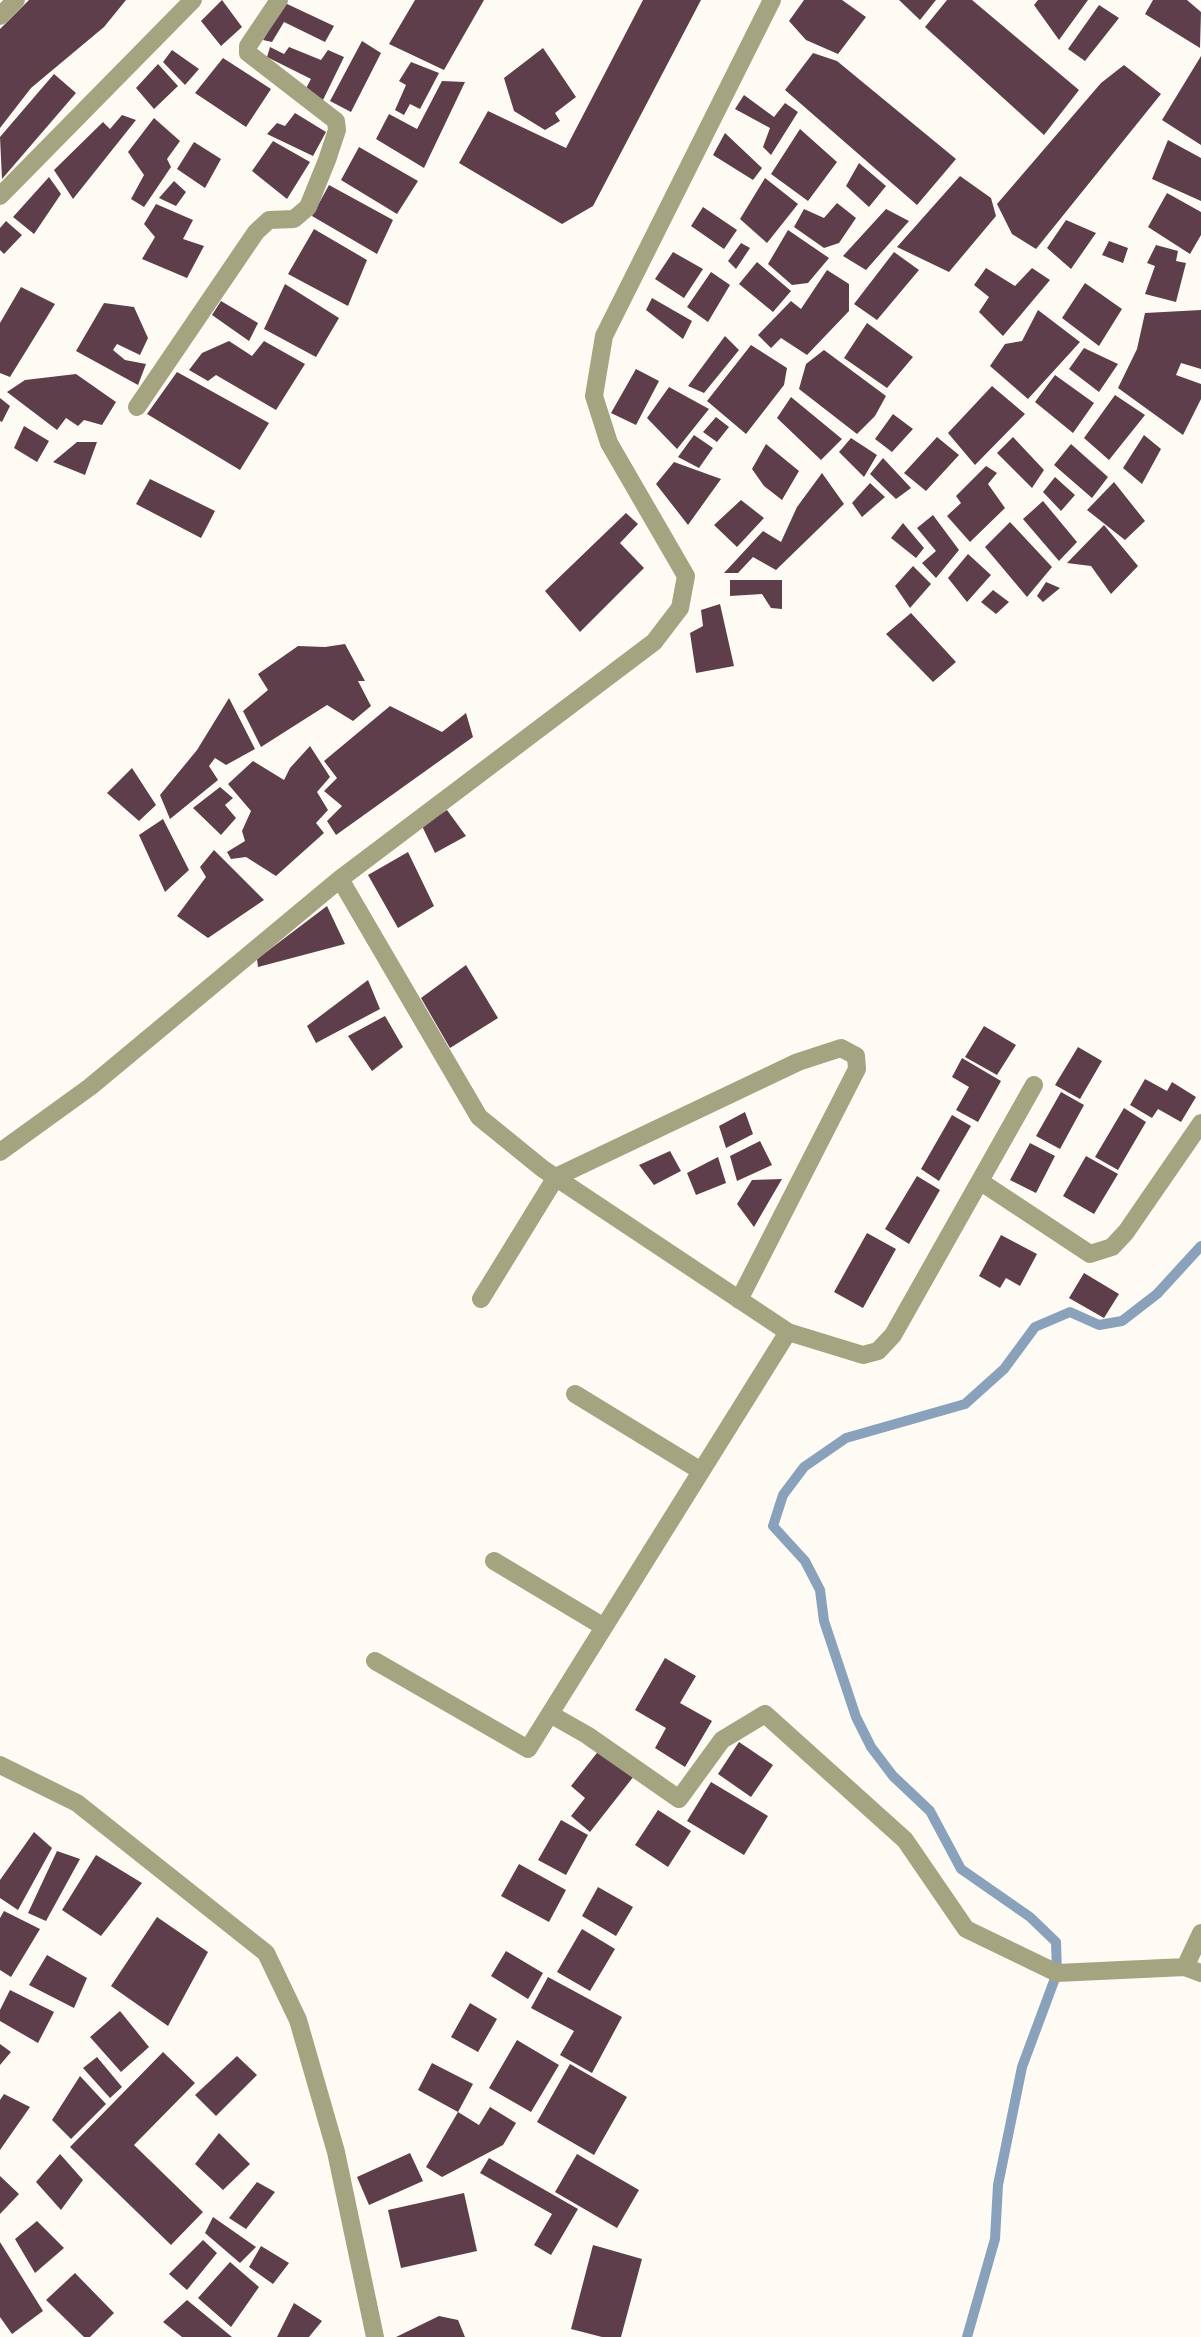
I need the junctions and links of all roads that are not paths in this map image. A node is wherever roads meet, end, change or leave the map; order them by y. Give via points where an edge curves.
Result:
1 (16, 0) edge
2 (193, 0) edge
3 (279, 0) edge
4 (772, 0) edge
5 (0, 16) edge
6 (0, 195) edge
7 (137, 407) dead end
8 (340, 879) junction
9 (1034, 1084) dead end
10 (1201, 1123) edge
11 (0, 1152) edge
12 (556, 1177) junction
13 (981, 1182) junction
14 (481, 1298) dead end
15 (739, 1300) junction
16 (788, 1332) junction
17 (575, 1394) dead end
18 (701, 1471) junction
19 (494, 1561) dead end
20 (604, 1627) junction
21 (375, 1661) dead end
22 (550, 1714) junction
23 (0, 1765) edge
24 (1201, 1933) edge
25 (1193, 1970) edge
26 (375, 2337) edge

1 - 5 street
2 - 6 street
3 - 7 street via 248,46 248,53 336,121 327,160 308,208 294,219 269,220 256,232
4 - 8 street via 604,336 594,396 608,443 686,576 680,608 654,642
8 - 11 street via 90,1087
8 - 12 street via 479,1117
9 - 13 street
10 - 13 street via 1126,1233 1112,1247 1090,1254
12 - 14 street
12 - 15 street
12 - 15 street via 798,1062 841,1048 856,1056 858,1069
13 - 16 street via 892,1335 878,1351 863,1355
15 - 16 street
16 - 18 street
17 - 18 street
18 - 20 street
19 - 20 street
20 - 22 street
21 - 22 street via 528,1749
22 - 25 street via 679,1800 722,1740 765,1714 905,1840 966,1929 1057,1972
23 - 26 street via 77,1803 266,1953 298,2020 336,2152
24 - 25 street

